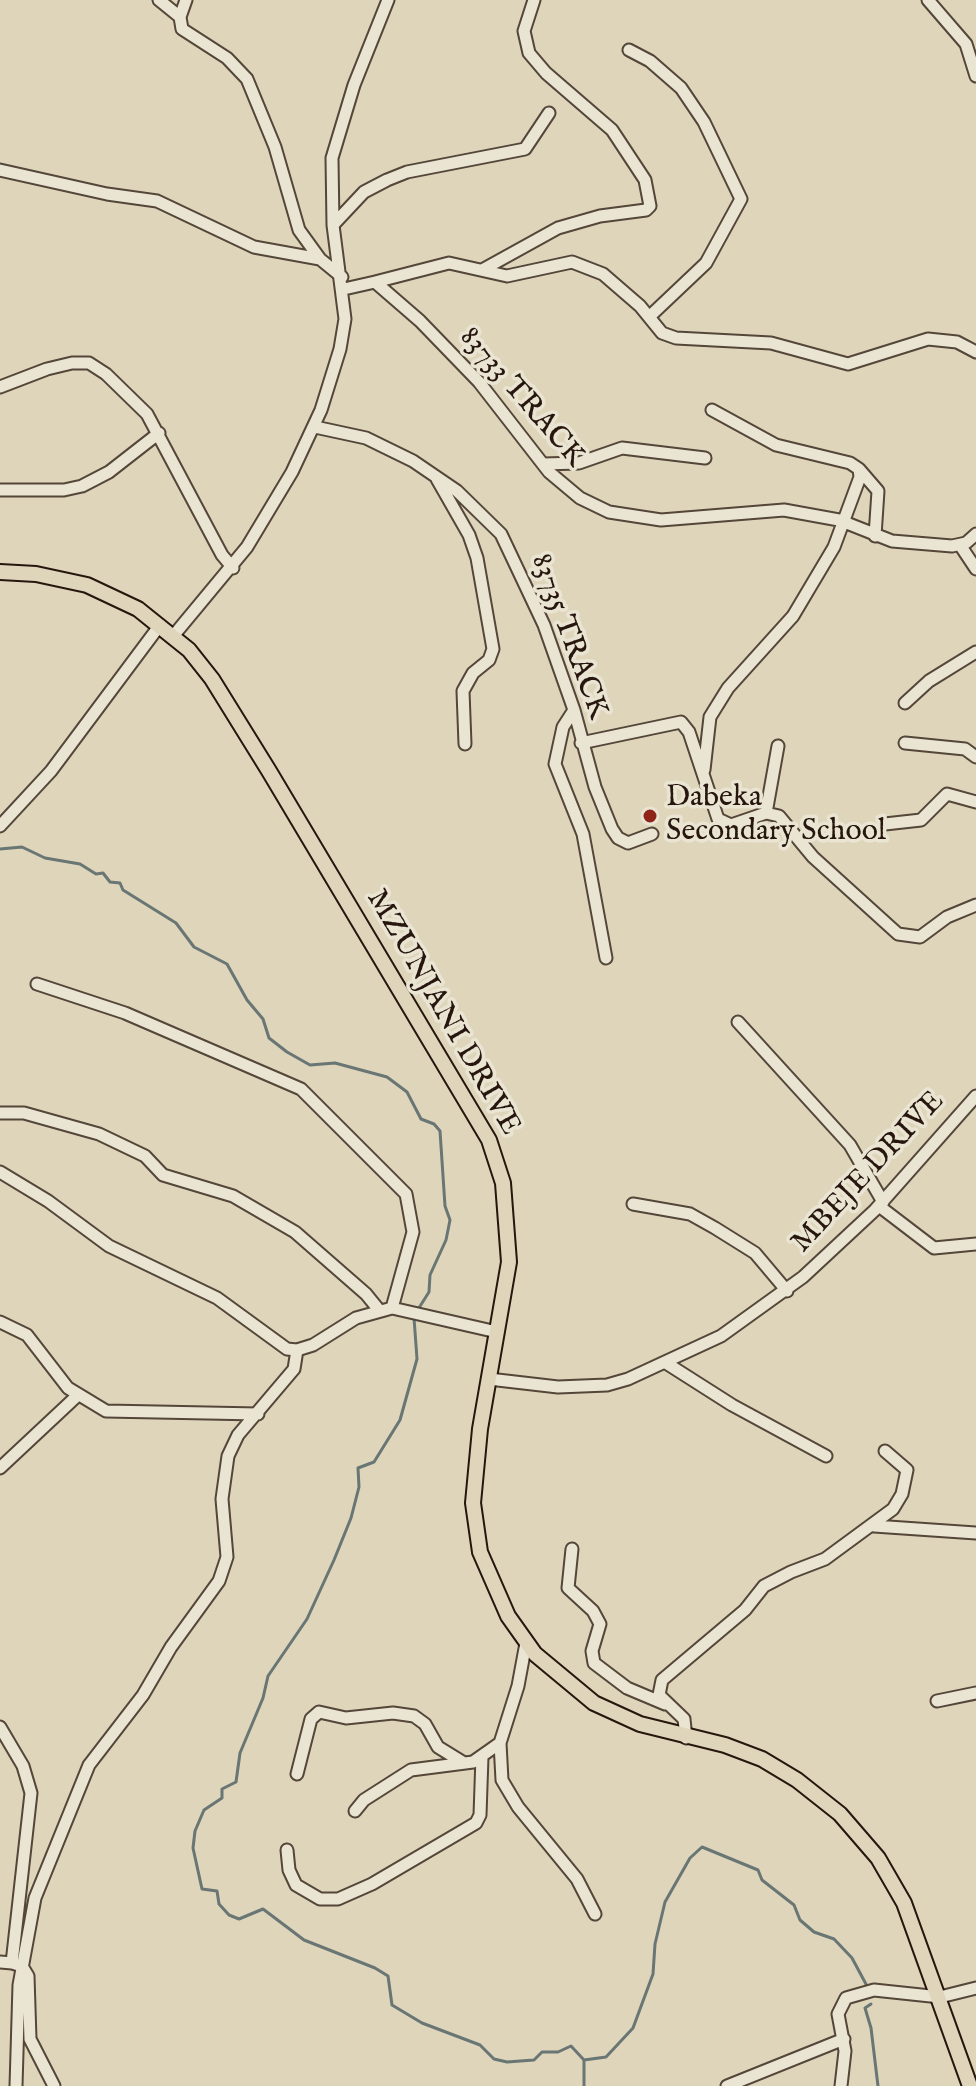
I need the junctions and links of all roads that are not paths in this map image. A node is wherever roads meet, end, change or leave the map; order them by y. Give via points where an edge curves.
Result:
1 (159, 0) edge
2 (186, 0) edge
3 (388, 0) edge
4 (534, 0) edge
5 (928, 0) edge
6 (180, 17) junction
7 (629, 50) dead end
8 (976, 76) edge
9 (549, 113) dead end
10 (0, 170) edge
11 (333, 225) junction
12 (320, 259) junction
13 (482, 270) junction
14 (375, 282) junction
15 (343, 283) junction
16 (649, 317) junction
17 (976, 352) edge
18 (0, 387) edge
19 (712, 410) dead end
20 (315, 427) junction
21 (159, 433) junction
22 (705, 458) dead end
23 (543, 464) junction
24 (859, 469) junction
25 (434, 474) junction
26 (0, 490) edge
27 (844, 522) junction
28 (976, 534) edge
29 (875, 536) junction
30 (960, 545) junction
31 (233, 568) junction
32 (976, 569) edge
33 (0, 572) edge
34 (160, 625) junction
35 (174, 635) junction
36 (976, 652) edge
37 (905, 703) dead end
38 (574, 710) junction
39 (581, 743) junction
40 (905, 743) dead end
41 (465, 744) dead end
42 (778, 746) dead end
43 (976, 757) edge
44 (704, 782) junction
45 (976, 802) edge
46 (766, 813) junction
47 (885, 824) dead end
48 (0, 826) edge
49 (652, 834) dead end
50 (976, 905) edge
51 (606, 958) dead end
52 (37, 984) dead end
53 (738, 1022) dead end
54 (976, 1096) edge
55 (0, 1113) edge
56 (0, 1172) edge
57 (633, 1204) dead end
58 (881, 1204) junction
59 (976, 1244) edge
60 (787, 1291) junction
61 (398, 1308) junction
62 (379, 1310) junction
63 (0, 1322) edge
64 (497, 1332) junction
65 (297, 1350) junction
66 (666, 1363) junction
67 (489, 1379) junction
68 (78, 1395) junction
69 (258, 1414) junction
70 (885, 1451) dead end
71 (826, 1456) dead end
72 (0, 1468) edge
73 (874, 1526) junction
74 (976, 1533) edge
75 (572, 1549) dead end
76 (526, 1643) junction
77 (976, 1693) edge
78 (937, 1701) dead end
79 (665, 1705) junction
80 (0, 1727) edge
81 (686, 1738) junction
82 (500, 1743) junction
83 (482, 1757) junction
84 (464, 1763) junction
85 (297, 1774) dead end
86 (355, 1811) dead end
87 (287, 1850) dead end
88 (595, 1914) dead end
89 (11, 1964) edge
90 (976, 1988) edge
91 (940, 1997) junction
92 (844, 2039) junction
93 (16, 2086) edge
94 (54, 2086) edge
95 (727, 2086) edge
96 (841, 2086) edge
97 (970, 2086) edge

1 - 6 street
2 - 6 street
3 - 11 street via 335,141
4 - 13 street via 524,31 529,53 612,130 645,180 650,206 558,228
5 - 8 street via 966,44
6 - 12 street via 185,33 227,58 254,90 292,216
7 - 16 street via 681,88 704,122 741,199 706,263
9 - 11 street via 525,149 407,172 364,192
10 - 12 street via 157,201 254,247
11 - 15 street
12 - 15 street
13 - 14 street via 449,263
13 - 16 street via 507,276 579,263 612,280
14 - 15 street
14 - 23 street, 83733 TRACK via 479,382
15 - 20 street via 343,336
16 - 17 street via 662,333 676,338 771,343 848,364 928,339 957,342
18 - 21 street via 47,369 89,363 131,394
19 - 24 street via 776,445 843,460
20 - 25 street, 83735 TRACK via 379,443
20 - 31 street
21 - 26 street via 82,486
21 - 31 street
22 - 23 street via 622,448 579,463
23 - 27 street, 83733 TRACK via 580,498 627,517 661,520 784,510
24 - 27 street via 860,484
24 - 29 street via 878,491
25 - 38 street, 83735 TRACK via 477,508 512,551
25 - 41 street via 477,558 493,649 463,691
27 - 29 street, 83733 TRACK
27 - 44 street via 793,616 728,688 710,717
28 - 30 street
29 - 30 street, 83733 TRACK
30 - 32 street
31 - 35 street
33 - 34 main road, MZUNJANI DRIVE via 87,585
34 - 35 main road, MZUNJANI DRIVE
34 - 48 street via 51,771
35 - 64 main road, MZUNJANI DRIVE via 212,679 489,1140 503,1183 509,1237
36 - 37 street
38 - 39 street, 83735 TRACK
38 - 51 street via 563,727 555,764 583,834
39 - 44 street via 681,722
39 - 49 street, 83735 TRACK via 618,838 628,843
40 - 43 street via 957,747
42 - 46 street
44 - 46 street via 723,824 740,825
45 - 47 street via 947,794 921,820
46 - 50 street via 779,816 813,857 905,938 920,937
52 - 61 street via 125,1013 301,1089 406,1194 413,1232
53 - 58 street via 850,1145
54 - 58 street, MBEJE DRIVE
55 - 62 street via 24,1113 99,1134 145,1156 163,1175 233,1196 295,1232
56 - 65 street via 109,1246 217,1298 279,1346
57 - 60 street via 690,1214 715,1228 755,1253
58 - 59 street via 934,1248
58 - 60 street, MBEJE DRIVE
60 - 66 street, MBEJE DRIVE via 721,1336
61 - 62 street
61 - 64 street
62 - 65 street
63 - 68 street via 27,1335
64 - 67 main road, MZUNJANI DRIVE
65 - 69 street via 294,1369
66 - 67 street, MBEJE DRIVE via 628,1379 586,1387
66 - 71 street
67 - 76 main road, MZUNJANI DRIVE via 475,1460 475,1529 495,1594
68 - 69 street via 123,1414
68 - 72 street
69 - 89 street via 238,1435 228,1456 222,1499 227,1557 219,1581 89,1765
70 - 73 street via 904,1464 907,1475 899,1501
73 - 74 street
73 - 79 street via 825,1559 764,1586 745,1610 665,1676 659,1689
75 - 79 street via 568,1588 600,1624 594,1663 627,1688
76 - 81 main road, MZUNJANI DRIVE via 594,1703
76 - 82 street
77 - 78 street
79 - 81 street via 684,1719
80 - 89 street via 23,1766 31,1793
81 - 91 main road, MZUNJANI DRIVE via 762,1759 840,1814 890,1878
82 - 83 street
82 - 88 street via 505,1788 567,1864
83 - 84 street
83 - 87 street via 479,1820 372,1884 338,1899 320,1899 296,1885
84 - 85 street via 438,1747 414,1716 346,1718 319,1712 311,1719
84 - 86 street via 411,1770
89 - 93 street
89 - 94 street via 30,1980 30,2039
90 - 91 street
91 - 92 street via 886,1990 849,1996 838,2014
91 - 97 main road, MZUNJANI DRIVE
92 - 95 street
92 - 96 street

